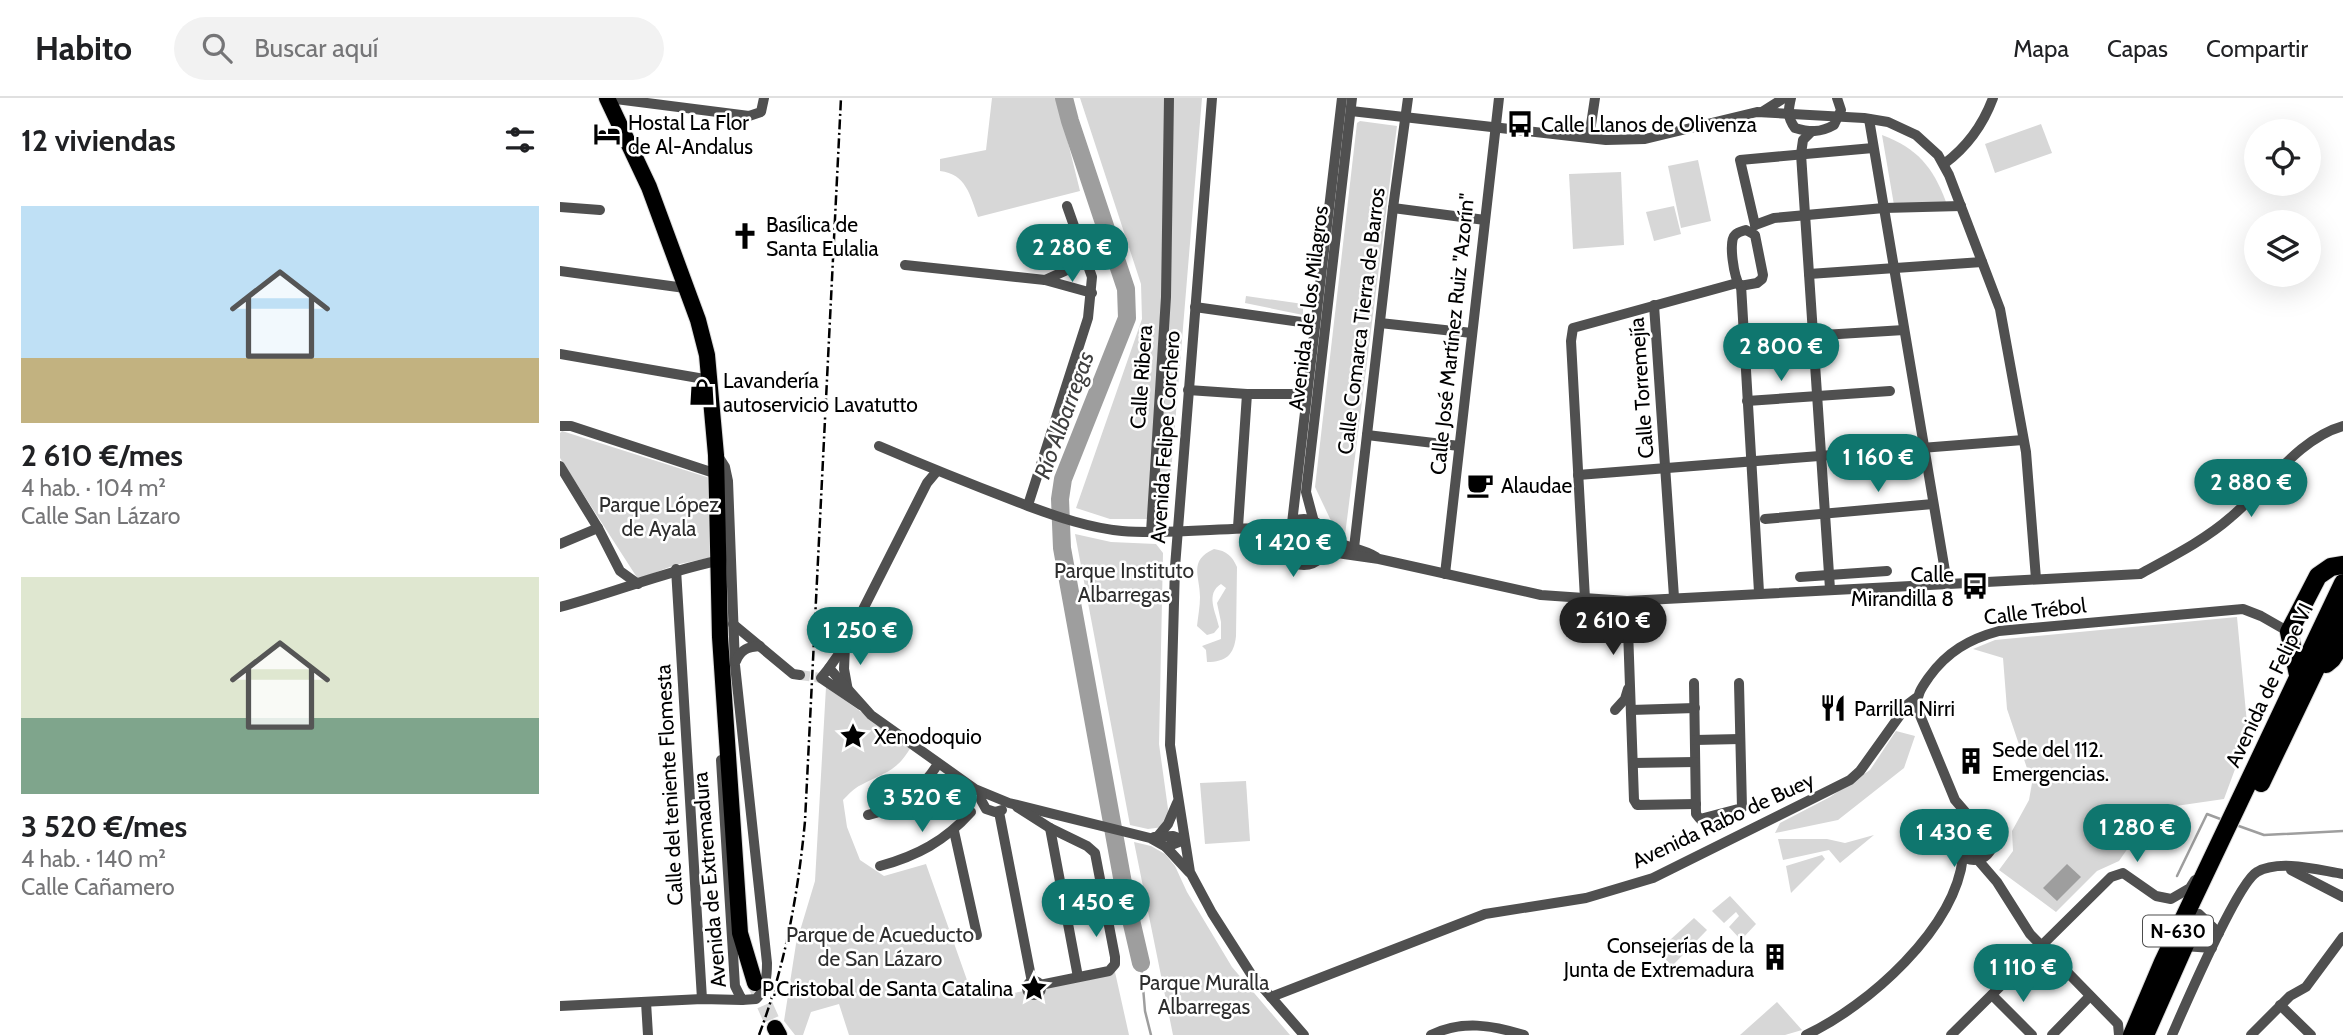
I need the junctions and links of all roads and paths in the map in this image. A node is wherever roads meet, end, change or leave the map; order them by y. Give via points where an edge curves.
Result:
1 (607, 98) edge
2 (764, 98) edge
3 (1169, 98) edge
4 (1212, 98) edge
5 (1342, 98) edge
6 (1352, 98) edge
7 (1408, 98) edge
8 (1499, 98) edge
9 (1595, 98) edge
10 (1784, 98) edge
11 (1791, 98) edge
12 (1837, 98) edge
13 (1993, 98) edge
14 (1351, 111) junction
15 (1762, 112) junction
16 (1788, 114) junction
17 (1406, 117) junction
18 (1839, 117) junction
19 (1868, 119) junction
20 (1495, 128) junction
21 (1807, 136) junction
22 (1589, 138) junction
23 (1873, 148) junction
24 (1801, 154) junction
25 (1944, 164) junction
26 (1067, 206) dead end
27 (1961, 206) junction
28 (560, 207) edge
29 (1393, 208) junction
30 (1884, 208) junction
31 (600, 210) dead end
32 (1805, 215) junction
33 (1485, 220) junction
34 (1753, 228) junction
35 (1087, 261) junction
36 (1982, 262) junction
37 (905, 265) dead end
38 (1894, 269) junction
39 (560, 271) edge
40 (1809, 274) junction
41 (1045, 280) junction
42 (1739, 284) junction
43 (685, 288) junction
44 (1092, 293) junction
45 (1654, 305) junction
46 (1195, 307) junction
47 (1380, 323) junction
48 (1315, 324) junction
49 (1904, 330) junction
50 (1472, 332) junction
51 (1813, 336) junction
52 (1743, 340) junction
53 (560, 355) edge
54 (710, 380) junction
55 (1188, 390) junction
56 (1890, 391) dead end
57 (1247, 394) junction
58 (1305, 394) junction
59 (1817, 396) junction
60 (1747, 401) junction
61 (560, 426) edge
62 (2342, 426) edge
63 (1367, 435) junction
64 (2023, 440) junction
65 (879, 446) dead end
66 (1459, 446) junction
67 (1924, 448) junction
68 (716, 455) junction
69 (1821, 456) junction
70 (1751, 461) junction
71 (560, 466) edge
72 (1665, 468) junction
73 (936, 471) junction
74 (717, 474) junction
75 (1578, 475) junction
76 (1028, 505) junction
77 (1933, 505) junction
78 (1825, 514) junction
79 (1765, 519) dead end
80 (1314, 522) junction
81 (1290, 524) junction
82 (1238, 527) junction
83 (598, 528) junction
84 (1151, 532) junction
85 (1177, 532) junction
86 (1326, 536) junction
87 (560, 544) edge
88 (1282, 548) junction
89 (1354, 548) junction
90 (1319, 558) junction
91 (1379, 559) junction
92 (717, 561) junction
93 (2343, 565) edge
94 (676, 569) junction
95 (620, 571) junction
96 (1888, 571) dead end
97 (1444, 574) junction
98 (1829, 575) junction
99 (1800, 577) dead end
100 (2036, 579) junction
101 (1947, 583) junction
102 (2343, 583) edge
103 (638, 584) junction
104 (1830, 589) junction
105 (614, 592) junction
106 (1759, 592) junction
107 (1674, 597) junction
108 (1585, 599) junction
109 (1627, 601) junction
110 (560, 607) edge
111 (2343, 612) edge
112 (733, 624) junction
113 (2289, 632) junction
114 (720, 637) junction
115 (2343, 642) edge
116 (845, 645) junction
117 (760, 646) junction
118 (2310, 650) junction
119 (735, 665) junction
120 (829, 668) junction
121 (2306, 674) junction
122 (800, 675) tunnel mouth
123 (1629, 682) junction
124 (1694, 683) dead end
125 (1739, 683) dead end
126 (848, 691) junction
127 (1916, 698) junction
128 (861, 705) junction
129 (1695, 709) junction
130 (1615, 710) dead end
131 (1631, 710) junction
132 (741, 732) junction
133 (1740, 739) junction
134 (1695, 740) junction
135 (728, 753) junction
136 (1695, 762) junction
137 (1633, 763) junction
138 (938, 764) junction
139 (982, 793) junction
140 (1178, 799) junction
141 (1955, 800) junction
142 (1011, 803) junction
143 (1696, 804) junction
144 (984, 806) junction
145 (999, 812) junction
146 (971, 813) junction
147 (868, 815) dead end
148 (2235, 821) junction
149 (1974, 822) junction
150 (1050, 828) junction
151 (1960, 829) junction
152 (954, 831) junction
153 (1154, 837) junction
154 (1184, 840) junction
155 (1166, 847) junction
156 (1988, 853) junction
157 (1972, 859) junction
158 (880, 866) dead end
159 (2284, 866) junction
160 (1189, 872) junction
161 (2343, 874) edge
162 (1997, 882) junction
163 (2343, 897) edge
164 (2199, 914) junction
165 (2219, 933) junction
166 (977, 935) dead end
167 (2343, 937) edge
168 (2040, 946) junction
169 (2184, 946) junction
170 (2212, 948) junction
171 (1078, 977) junction
172 (755, 983) tunnel mouth
173 (735, 986) junction
174 (1992, 995) junction
175 (2091, 996) junction
176 (1270, 997) junction
177 (702, 999) junction
178 (722, 999) junction
179 (742, 1000) junction
180 (646, 1002) junction
181 (2280, 1005) junction
182 (560, 1006) edge
183 (2123, 1033) edge
184 (648, 1035) edge
185 (1304, 1035) edge
186 (1431, 1035) edge
187 (1524, 1035) edge
188 (1806, 1035) edge
189 (1951, 1035) edge
190 (2032, 1035) edge
191 (2052, 1035) edge
192 (2145, 1035) edge
193 (2172, 1035) edge
194 (2251, 1035) edge
195 (2311, 1035) edge

1 - 2 street via 749,116 761,112
1 - 43 main road, Avenida de Extremadura via 649,187
3 - 84 street, Calle Ribera via 1166,297
4 - 46 street, Avenida Felipe Corchero
5 - 48 street, Avenida de los Milagros
6 - 14 street, Avenida de los Milagros
7 - 17 street, Calle Comarca Tierra de Barros
8 - 20 street, Calle José Martínez Ruiz "Azorín"
9 - 22 street
10 - 15 street
11 - 16 street
12 - 18 street
13 - 25 street via 1980,125 1958,154
14 - 17 street
14 - 80 street, Avenida de los Milagros via 1306,492
15 - 16 street
15 - 22 street via 1645,139
16 - 18 street
16 - 21 street via 1795,128
17 - 20 street
17 - 29 street, Calle Comarca Tierra de Barros
18 - 19 street
18 - 21 street via 1828,129
19 - 23 street
19 - 25 street via 1916,135
20 - 22 street
20 - 33 street, Calle José Martínez Ruiz "Azorín"
21 - 24 street
23 - 24 street
23 - 30 street
24 - 32 street
24 - 34 street via 1740,160
25 - 27 street
26 - 35 street
27 - 30 street
27 - 36 street
28 - 31 street
29 - 33 street
29 - 47 street, Calle Comarca Tierra de Barros
30 - 32 street
30 - 38 street
32 - 34 street via 1774,218
32 - 40 street
33 - 50 street, Calle José Martínez Ruiz "Azorín"
34 - 42 street via 1737,233 1731,243
34 - 42 street via 1762,279 1756,284
35 - 41 street
35 - 44 street
36 - 38 street
36 - 64 street via 2000,309
37 - 41 street
38 - 40 street
38 - 49 street
39 - 43 street
40 - 51 street
41 - 44 street
42 - 45 street, Calle Torremejía
42 - 52 street
43 - 54 main road, Avenida de Extremadura via 698,320
44 - 76 street
45 - 72 street, Calle Torremejía
45 - 75 street, Calle Torremejía via 1573,328
46 - 48 street
46 - 55 street, Avenida Felipe Corchero
47 - 50 street
47 - 63 street, Calle Comarca Tierra de Barros
48 - 58 street, Avenida de los Milagros
49 - 51 street
49 - 67 street
50 - 66 street, Calle José Martínez Ruiz "Azorín"
51 - 52 street
51 - 59 street
52 - 60 street
53 - 54 street
54 - 68 main road, Avenida de Extremadura
55 - 57 street
55 - 85 street, Avenida Felipe Corchero
56 - 59 street
57 - 58 street
57 - 82 street
58 - 81 street, Avenida de los Milagros
59 - 60 street
59 - 69 street
60 - 70 street
61 - 74 street
62 - 100 street via 2315,438 2230,518 2140,574
63 - 66 street
63 - 89 street, Calle Comarca Tierra de Barros
64 - 67 street, Calle Torremejía
64 - 100 street
65 - 73 street
66 - 97 street, Calle José Martínez Ruiz "Azorín"
67 - 69 street, Calle Torremejía
67 - 77 street
68 - 74 main road, Avenida de Extremadura
68 - 112 street, Avenida de Extremadura via 729,481
69 - 70 street, Calle Torremejía
69 - 78 street
70 - 72 street, Calle Torremejía
70 - 106 street
71 - 83 street
72 - 75 street, Calle Torremejía
72 - 107 street, Calle Torremejía
73 - 76 street
73 - 116 street
74 - 92 main road, Avenida de Extremadura
75 - 108 street, Calle Torremejía
76 - 84 street via 1091,526
77 - 78 street
77 - 101 street
78 - 79 street
78 - 98 street
80 - 81 street via 1307,519
80 - 86 street
81 - 82 street
81 - 88 street via 1283,532
82 - 85 street
82 - 88 street
83 - 87 street
83 - 95 street
84 - 85 street
85 - 140 street, Avenida Felipe Corchero via 1170,745
86 - 89 street
86 - 90 street
88 - 90 street via 1298,564
89 - 91 street
90 - 91 street via 1337,553
91 - 97 street
92 - 94 street
92 - 114 main road, Avenida de Extremadura
93 - 113 highway via 2318,576
94 - 103 street
94 - 177 street, Calle del teniente Flomesta
95 - 103 street
95 - 105 street
96 - 98 street
97 - 108 street via 1541,595
98 - 99 street
98 - 104 street
100 - 101 street
101 - 104 street
102 - 118 highway, Avenida de Felipe VI / N-630
103 - 105 street
104 - 106 street
105 - 110 street
106 - 107 street
107 - 109 street
108 - 109 street
109 - 123 street
111 - 121 highway, Avenida de Felipe VI / N-630
112 - 117 street
112 - 119 street, Avenida de Extremadura
113 - 118 highway
113 - 121 highway
113 - 127 street, Calle Trébol via 2243,609 1999,631 1980,636 1950,654
114 - 135 main road, Avenida de Extremadura
114 - 173 street, Avenida de Extremadura via 717,695
115 - 121 highway via 2332,659
116 - 120 street
116 - 126 street
117 - 119 street via 739,653
117 - 122 street
118 - 121 highway, Avenida de Felipe VI / N-630
119 - 132 street, Avenida de Extremadura
120 - 126 street
120 - 128 street via 821,678
121 - 148 highway, Avenida de Felipe VI / N-630
123 - 130 street via 1625,699
123 - 131 street
124 - 129 street
125 - 133 street
126 - 128 street
127 - 141 street
127 - 176 street, Avenida Rabo de Buey via 1850,780 1653,878 1586,898 1485,914
128 - 138 street
129 - 131 street
129 - 134 street
131 - 137 street
132 - 135 street, Avenida de Extremadura
132 - 179 street, Avenida de Extremadura via 766,962 762,994
133 - 134 street
133 - 143 street via 1742,808 1700,819
134 - 136 street
135 - 172 main road, Avenida de Extremadura via 740,933
136 - 137 street
136 - 143 street
137 - 143 street via 1637,805
138 - 139 street
138 - 147 street via 914,793 891,808
139 - 142 street
139 - 144 street
139 - 146 street
140 - 153 street via 1168,824
140 - 154 street, Avenida Felipe Corchero
141 - 149 street
141 - 151 street
142 - 145 street
142 - 150 street
142 - 153 street
144 - 145 street
144 - 146 street
145 - 171 street via 1036,983
146 - 152 street
148 - 164 highway, Avenida de Felipe VI / N-630
148 - 168 street via 2217,835 2190,888 2180,895 2171,899 2156,896 2117,873
148 - 183 highway, Avenida de Felipe VI / N-630
149 - 151 street
149 - 156 street via 1991,833
150 - 171 street
150 - 171 street via 1094,853 1115,957 1108,971
151 - 157 street via 1955,845
152 - 158 street via 920,852
152 - 166 street
153 - 154 street
153 - 155 street
154 - 155 street
154 - 160 street, Avenida Felipe Corchero
155 - 160 street
156 - 157 street
156 - 162 street
157 - 162 street
157 - 188 street via 1935,924 1908,959 1872,994
159 - 161 street
159 - 163 street
159 - 165 street via 2255,873
160 - 176 street, Avenida Felipe Corchero via 1238,955
162 - 168 street
164 - 165 street
164 - 169 highway, Avenida de Felipe VI / N-630
165 - 170 street
167 - 181 street via 2305,987
168 - 174 street
168 - 175 street
169 - 170 street
169 - 192 highway, Avenida de Felipe VI / N-630
170 - 193 street
173 - 178 street
173 - 179 street, Avenida de Extremadura
174 - 189 street
174 - 190 street
175 - 183 street
175 - 191 street
176 - 185 street, Avenida Felipe Corchero
177 - 178 street
177 - 180 street
178 - 179 street
180 - 182 street
180 - 184 street
181 - 194 street
181 - 195 street
186 - 187 street via 1475,1024

